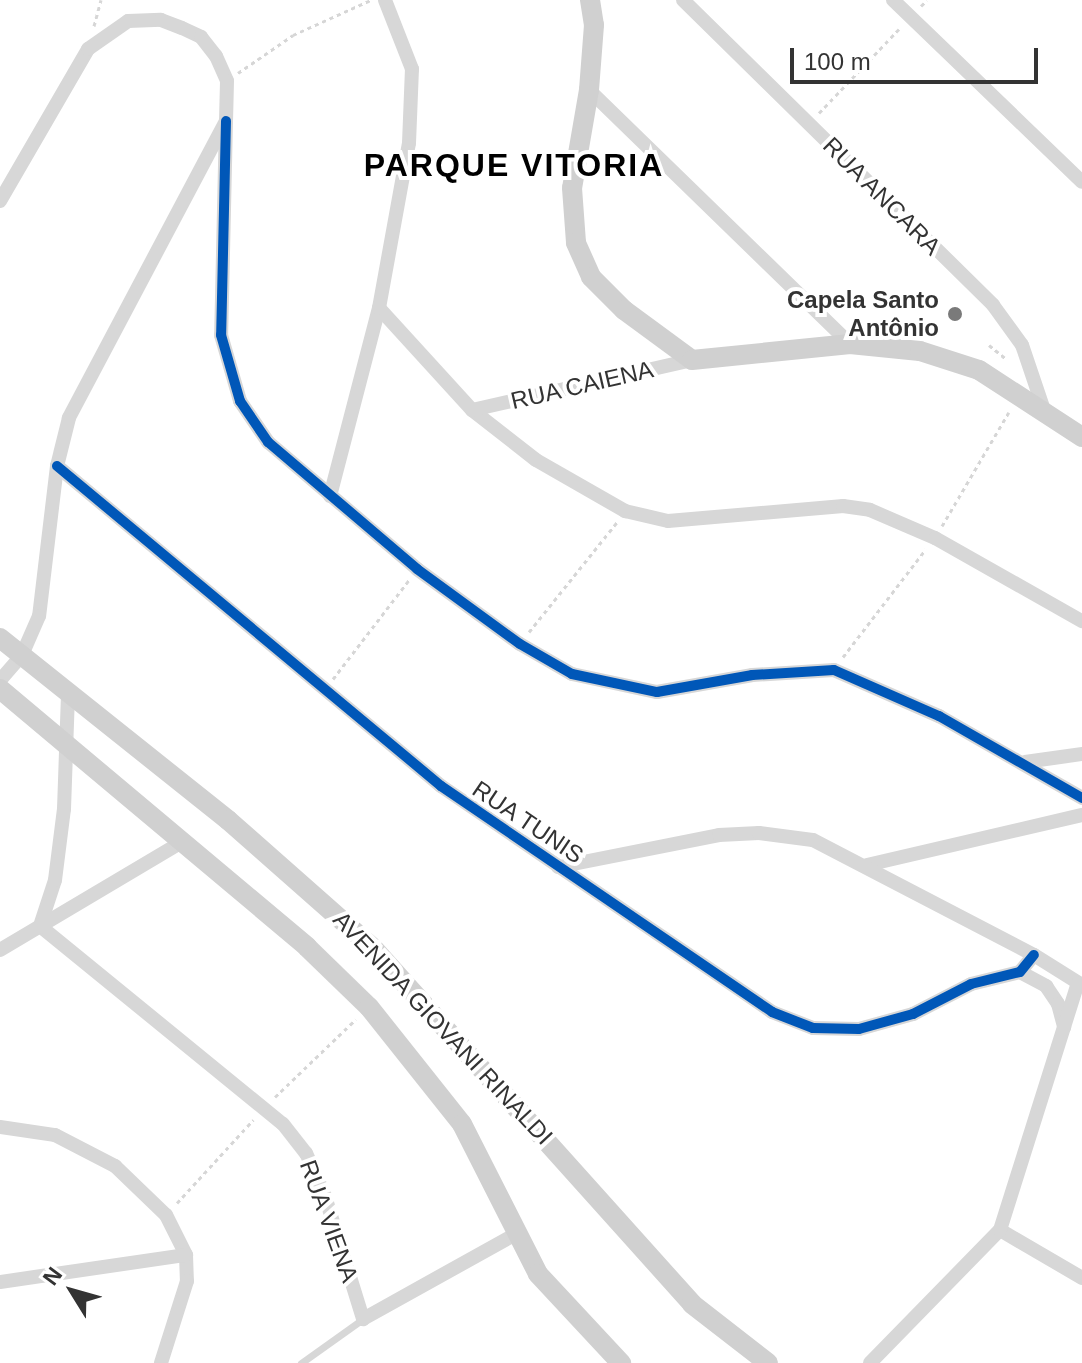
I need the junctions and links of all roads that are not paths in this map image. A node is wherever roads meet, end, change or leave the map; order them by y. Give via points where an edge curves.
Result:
1 (385, 0) edge
2 (590, 0) edge
3 (683, 0) edge
4 (893, 0) edge
5 (589, 90) junction
6 (226, 121) junction
7 (1082, 182) edge
8 (0, 201) edge
9 (379, 308) junction
10 (850, 344) junction
11 (692, 360) junction
12 (472, 410) junction
13 (1045, 415) junction
14 (1082, 437) edge
15 (57, 466) junction
16 (330, 496) junction
17 (1082, 621) edge
18 (0, 638) edge
19 (22, 655) junction
20 (0, 680) edge
21 (0, 689) edge
22 (68, 692) junction
23 (63, 743) junction
24 (1082, 754) edge
25 (1025, 762) junction
26 (1082, 798) edge
27 (1082, 815) edge
28 (180, 843) junction
29 (867, 865) junction
30 (558, 867) junction
31 (40, 926) junction
32 (0, 950) edge
33 (1034, 955) junction
34 (1020, 972) junction
35 (1080, 984) edge
36 (1064, 1027) junction
37 (0, 1127) edge
38 (1000, 1230) junction
39 (514, 1235) junction
40 (186, 1255) junction
41 (1082, 1278) edge
42 (0, 1282) edge
43 (363, 1319) junction
44 (161, 1363) edge
45 (301, 1363) edge
46 (621, 1363) edge
47 (768, 1363) edge
48 (870, 1363) edge

1 - 9 street via 412,69 409,143
2 - 5 street via 594,25
3 - 13 street, RUA ANCARA via 993,305 1022,345
4 - 7 street
5 - 10 street
5 - 11 street via 572,188 581,258 603,292
6 - 8 street via 227,81 201,37 161,20 128,21 88,49
6 - 15 street via 69,418
6 - 16 street via 221,335 240,401 268,442
9 - 12 street
9 - 16 street
10 - 11 street
10 - 13 street via 920,351 979,370
11 - 12 street, RUA CAIENA
12 - 17 street via 536,460 625,511 668,521 843,506 870,510 935,538
13 - 14 street
15 - 19 street via 39,616
15 - 30 street, RUA TUNIS via 323,692 494,826
16 - 25 street via 417,569 520,644 572,674 657,692 752,675 834,670 939,716
18 - 19 street, AVENIDA GIOVANI RINALDI
19 - 20 street
19 - 22 street, AVENIDA GIOVANI RINALDI
21 - 23 street, AVENIDA GIOVANI RINALDI
22 - 23 street
22 - 47 street, AVENIDA GIOVANI RINALDI via 228,820 373,948 692,1304
23 - 28 street, AVENIDA GIOVANI RINALDI
23 - 31 street via 64,809 55,880
24 - 25 street
25 - 26 street
27 - 29 street
28 - 31 street
28 - 39 street, AVENIDA GIOVANI RINALDI via 307,947 369,1007 485,1160
29 - 30 street via 813,840 759,833 719,835
29 - 33 street
30 - 34 street, RUA TUNIS via 772,1012 813,1028 859,1029 913,1014 971,984
31 - 32 street
31 - 43 street, RUA VIENA via 283,1124 306,1153 325,1196
33 - 34 street
33 - 35 street
34 - 36 street via 1046,986
35 - 36 street
36 - 38 street
37 - 40 street via 55,1135 115,1166 166,1215
38 - 41 street
38 - 48 street
39 - 43 street
39 - 46 street, AVENIDA GIOVANI RINALDI via 564,1307
40 - 42 street
40 - 44 street via 187,1281
43 - 45 lane

